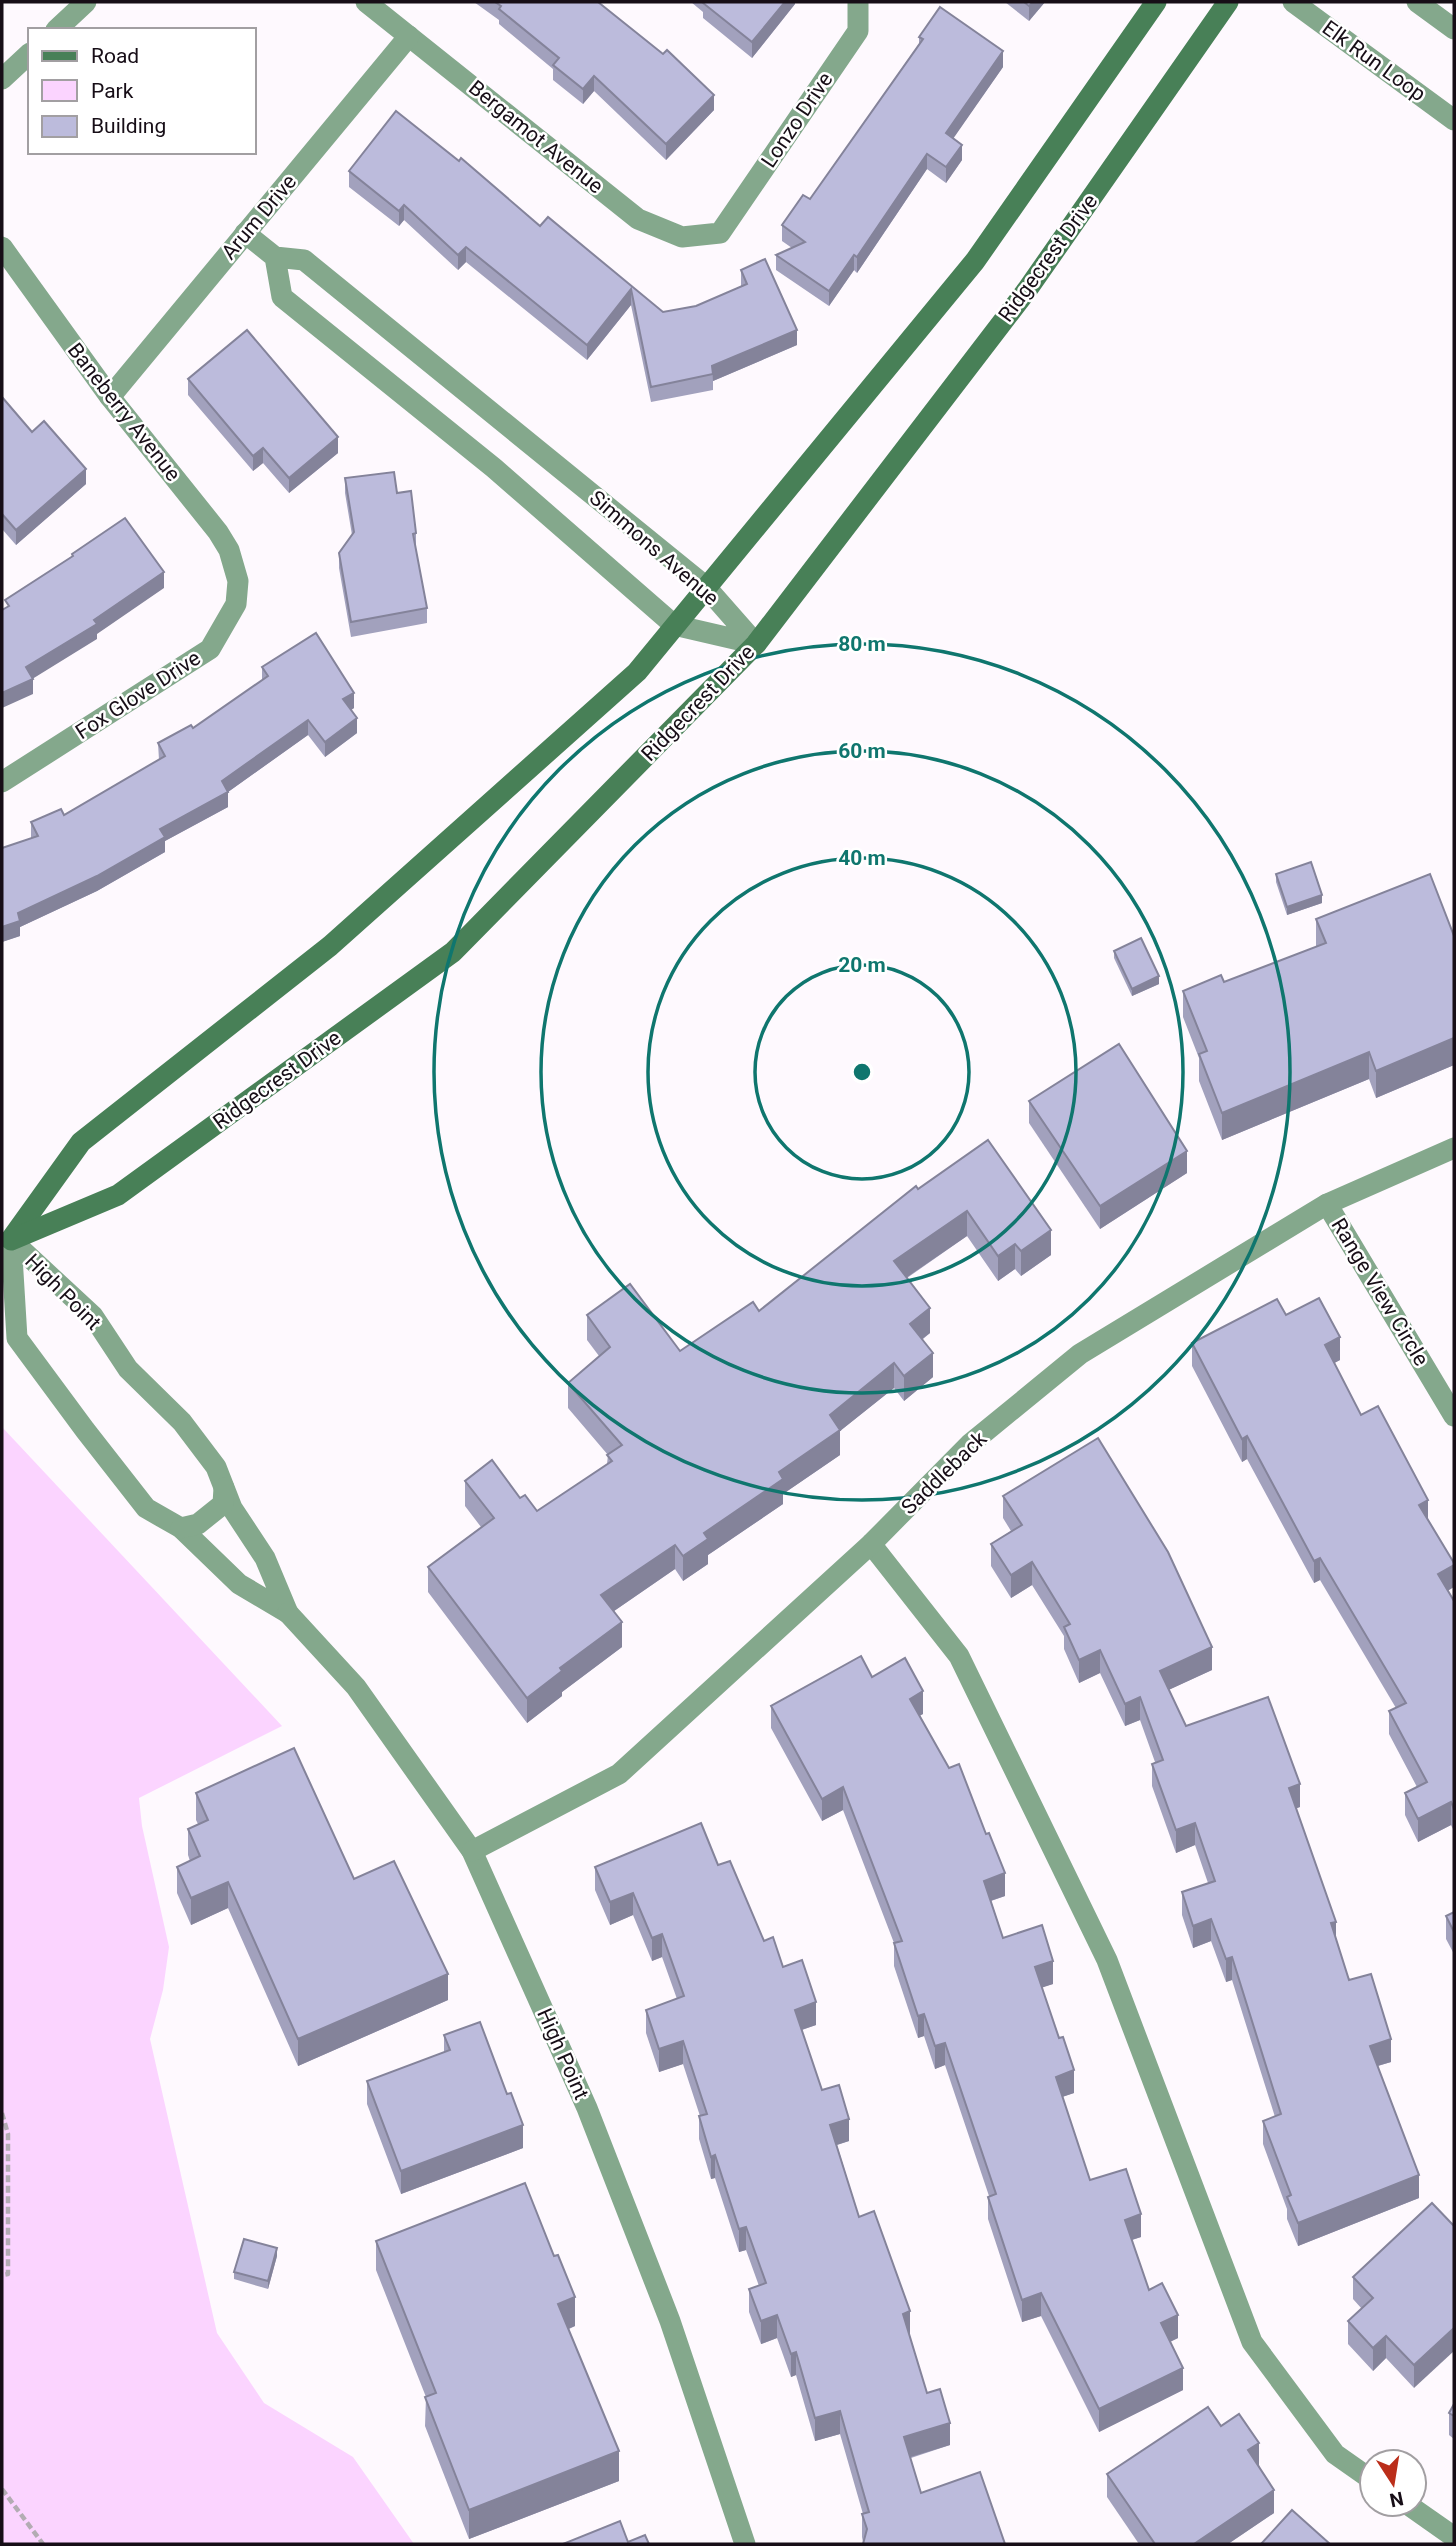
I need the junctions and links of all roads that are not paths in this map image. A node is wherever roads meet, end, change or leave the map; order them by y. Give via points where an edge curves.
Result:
1 (86, 2) edge
2 (366, 2) edge
3 (858, 2) edge
4 (1156, 2) edge
5 (1228, 2) edge
6 (1293, 2) edge
7 (1417, 2) edge
8 (57, 28) edge
9 (1454, 29) edge
10 (409, 36) junction
11 (28, 55) edge
12 (2, 79) edge
13 (1454, 120) edge
14 (245, 233) junction
15 (720, 233) joint
16 (2, 247) edge
17 (275, 257) junction
18 (110, 397) junction
19 (237, 581) joint
20 (705, 586) junction
21 (674, 625) junction
22 (756, 644) junction
23 (2, 782) edge
24 (1454, 1149) edge
25 (1327, 1204) junction
26 (6, 1242) edge
27 (1454, 1416) edge
28 (224, 1488) junction
29 (181, 1528) junction
30 (871, 1544) junction
31 (288, 1614) junction
32 (472, 1851) junction
33 (1358, 2470) edge
34 (1427, 2518) edge
35 (1454, 2537) edge
36 (745, 2544) edge

1 - 8 street
2 - 10 street, Bergamot Avenue
3 - 15 street, Lonzo Drive via 858,31
4 - 20 street via 975,261
5 - 22 street, Ridgecrest Drive via 1027,290
6 - 13 street, Elk Run Loop
7 - 9 street
10 - 14 street, Arum Drive
10 - 15 street, Bergamot Avenue via 638,219 682,237
11 - 12 street
14 - 17 street, Simmons Avenue
14 - 18 street, Arum Drive
16 - 18 street, Baneberry Avenue
17 - 20 street, Simmons Avenue via 304,260
17 - 21 street, Simmons Avenue via 282,297 494,468
18 - 19 street, Baneberry Avenue via 218,532 229,550
19 - 23 street, Fox Glove Drive via 236,604 210,649
20 - 21 street
20 - 22 street, Simmons Avenue
21 - 22 street, Simmons Avenue
21 - 26 street via 637,671 330,946 81,1142
22 - 26 street, Ridgecrest Drive via 453,952 118,1195
24 - 25 street, Saddleback
25 - 27 street, Range View Circle
25 - 30 street, Saddleback via 1080,1354 970,1444
26 - 28 street, High Point via 93,1316 128,1369 182,1422 216,1468
26 - 29 street, High Point via 17,1338 146,1508
28 - 29 street via 223,1504 198,1524
28 - 31 street, High Point via 265,1558
29 - 31 street, High Point via 239,1584
30 - 32 street, Saddleback via 619,1774
30 - 33 street via 959,1656 1107,1960 1252,2342 1335,2454
31 - 32 street, High Point via 356,1688
32 - 36 street, High Point via 592,2120 670,2321
34 - 35 street

